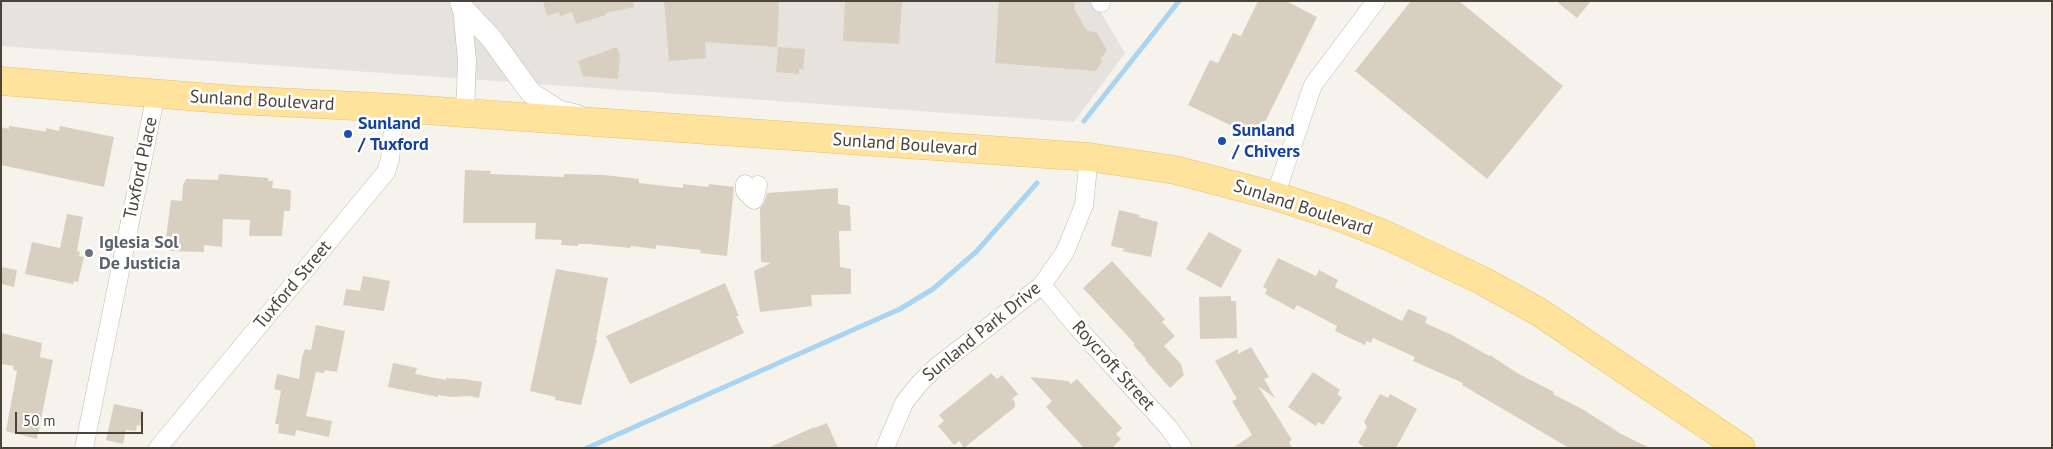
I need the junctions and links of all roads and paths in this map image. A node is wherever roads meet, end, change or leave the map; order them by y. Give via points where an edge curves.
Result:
1 (1376, 1) edge
2 (460, 4) edge
3 (1, 82) edge
4 (156, 94) junction
5 (395, 108) junction
6 (465, 113) junction
7 (625, 126) junction
8 (1089, 157) junction
9 (1276, 196) junction
10 (1042, 285) junction
11 (84, 448) edge
12 (158, 448) edge
13 (885, 448) edge
14 (1183, 448) edge
15 (1741, 448) edge

1 - 9 street via 1312,85
2 - 6 street via 467,61
2 - 7 street via 491,38 532,93 558,111
3 - 4 main road, Sunland Boulevard
4 - 5 main road, Sunland Boulevard
4 - 11 street, Tuxford Place
5 - 6 main road, Sunland Boulevard
5 - 12 street, Tuxford Street via 386,172
6 - 7 main road, Sunland Boulevard
7 - 8 main road, Sunland Boulevard
8 - 9 main road, Sunland Boulevard via 1175,170
8 - 10 street, Sunland Park Drive via 1084,205 1065,252
9 - 15 main road, Sunland Boulevard via 1380,233 1483,281 1539,312
10 - 13 street, Sunland Park Drive via 919,384 904,403
10 - 14 street, Roycroft Street

